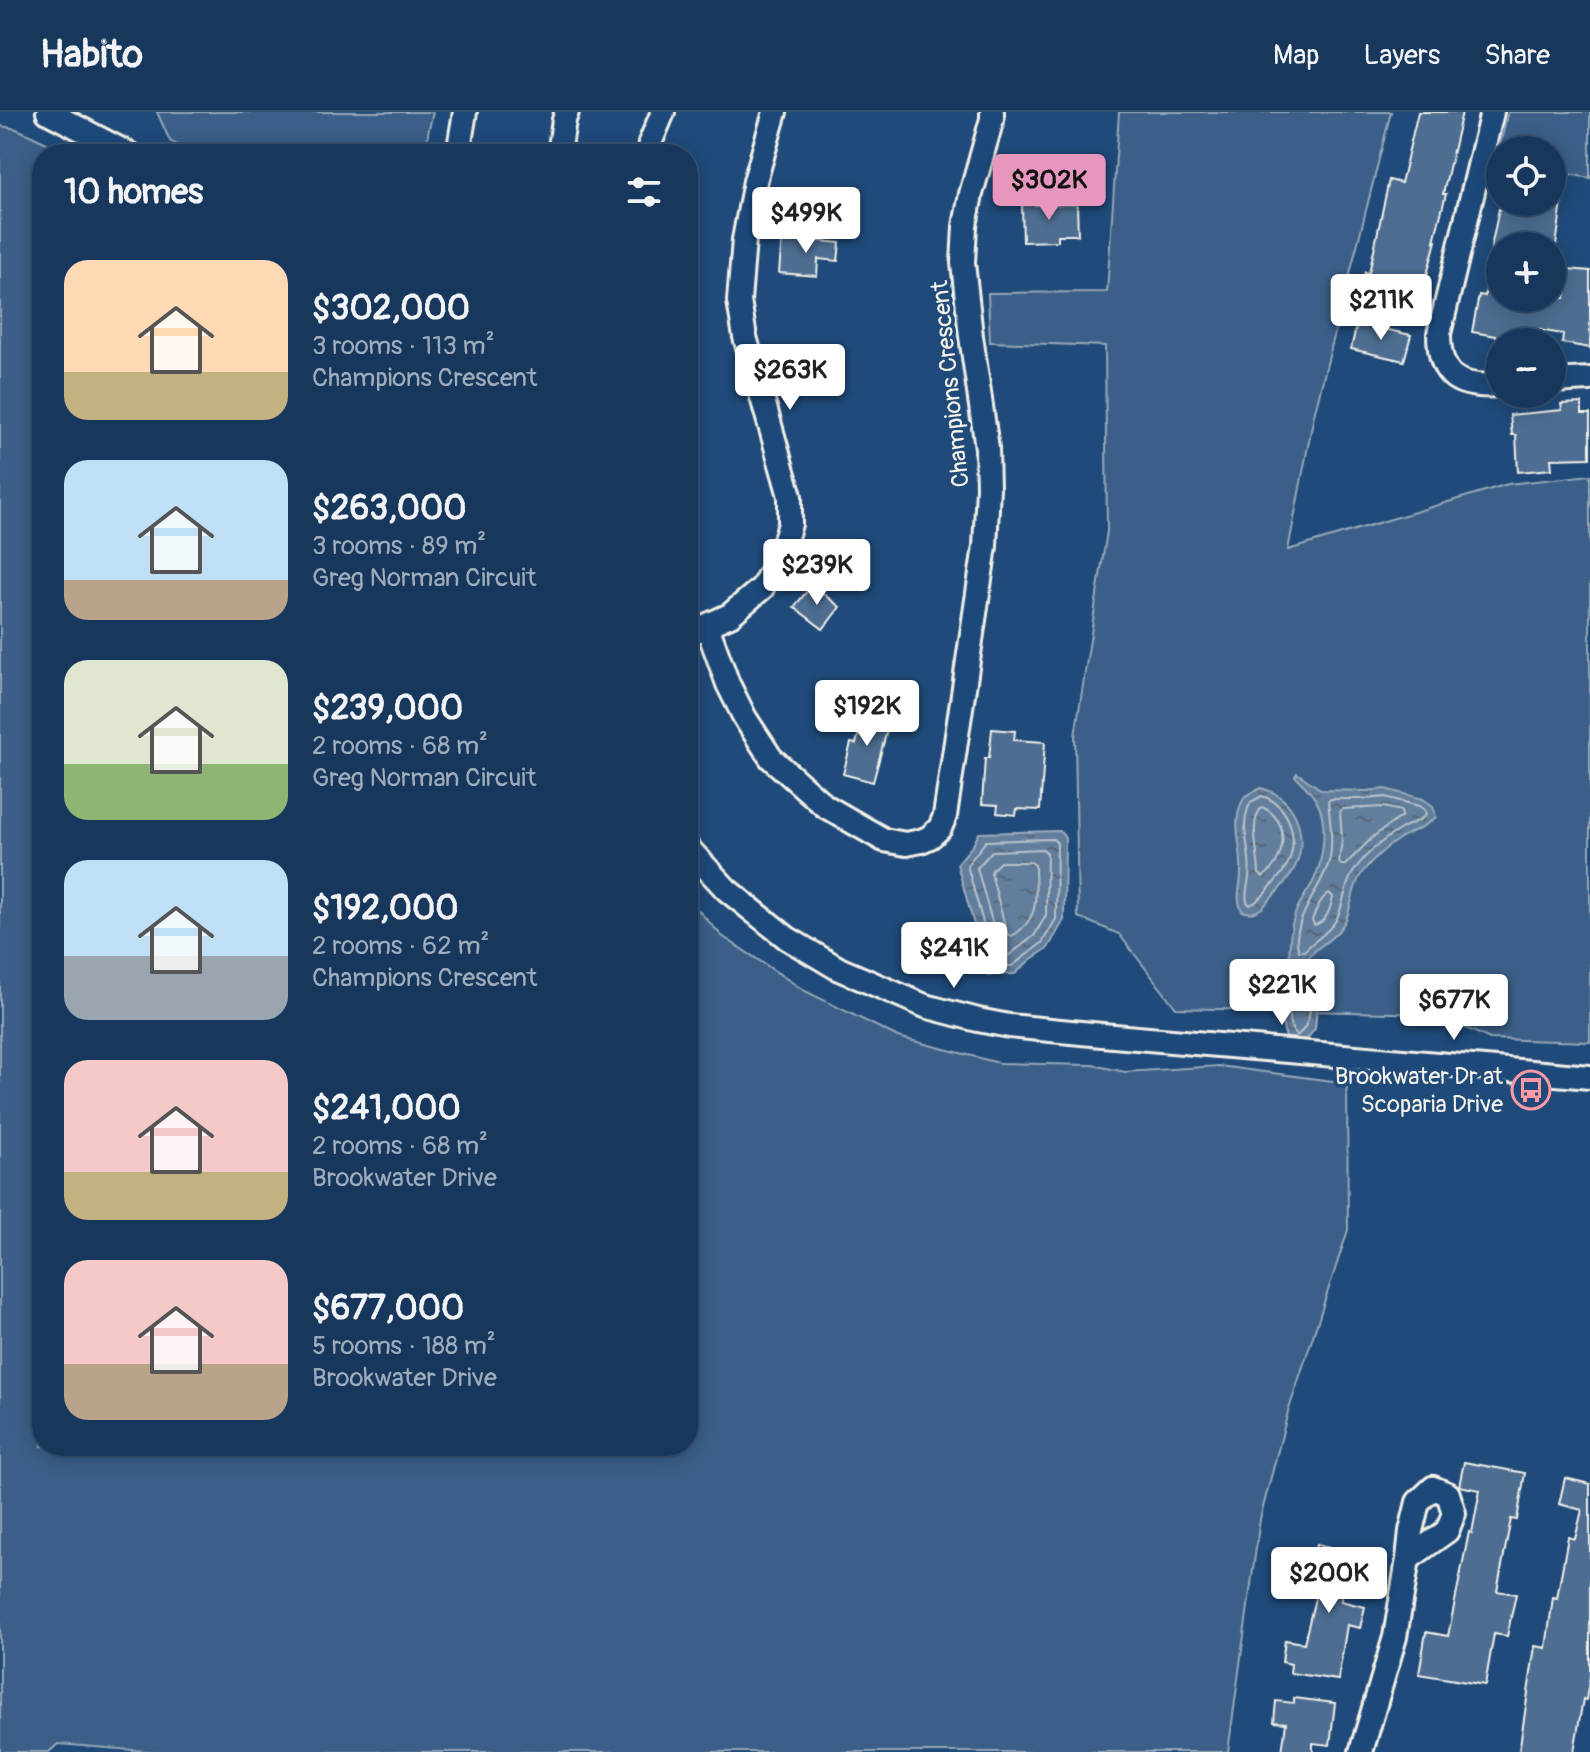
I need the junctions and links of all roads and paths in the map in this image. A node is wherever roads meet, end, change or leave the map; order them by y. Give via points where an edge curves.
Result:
1 (48, 112) edge
2 (465, 112) edge
3 (567, 112) edge
4 (663, 112) edge
5 (775, 112) edge
6 (992, 112) edge
7 (1492, 112) edge
8 (110, 144) edge
9 (460, 144) edge
10 (560, 144) edge
11 (650, 144) edge
12 (1590, 379) edge
13 (1566, 380) edge
14 (1486, 386) edge
15 (698, 630) edge
16 (698, 632) edge
17 (698, 859) edge
18 (1590, 1077) edge
19 (1408, 1559) dead end
20 (1361, 1752) edge

1 - 8 street
2 - 9 street
3 - 10 street
4 - 11 street
5 - 15 street via 755,181 739,301 790,496 790,524 762,588 730,615
6 - 16 street, Champions Crescent via 971,194 963,263 987,448 985,546 940,828 921,841 884,840 825,806 771,758
7 - 14 street via 1439,334 1443,365 1467,384
12 - 13 street
17 - 18 street via 727,890 787,938 839,969 925,1006 1009,1026
19 - 20 street via 1395,1637

